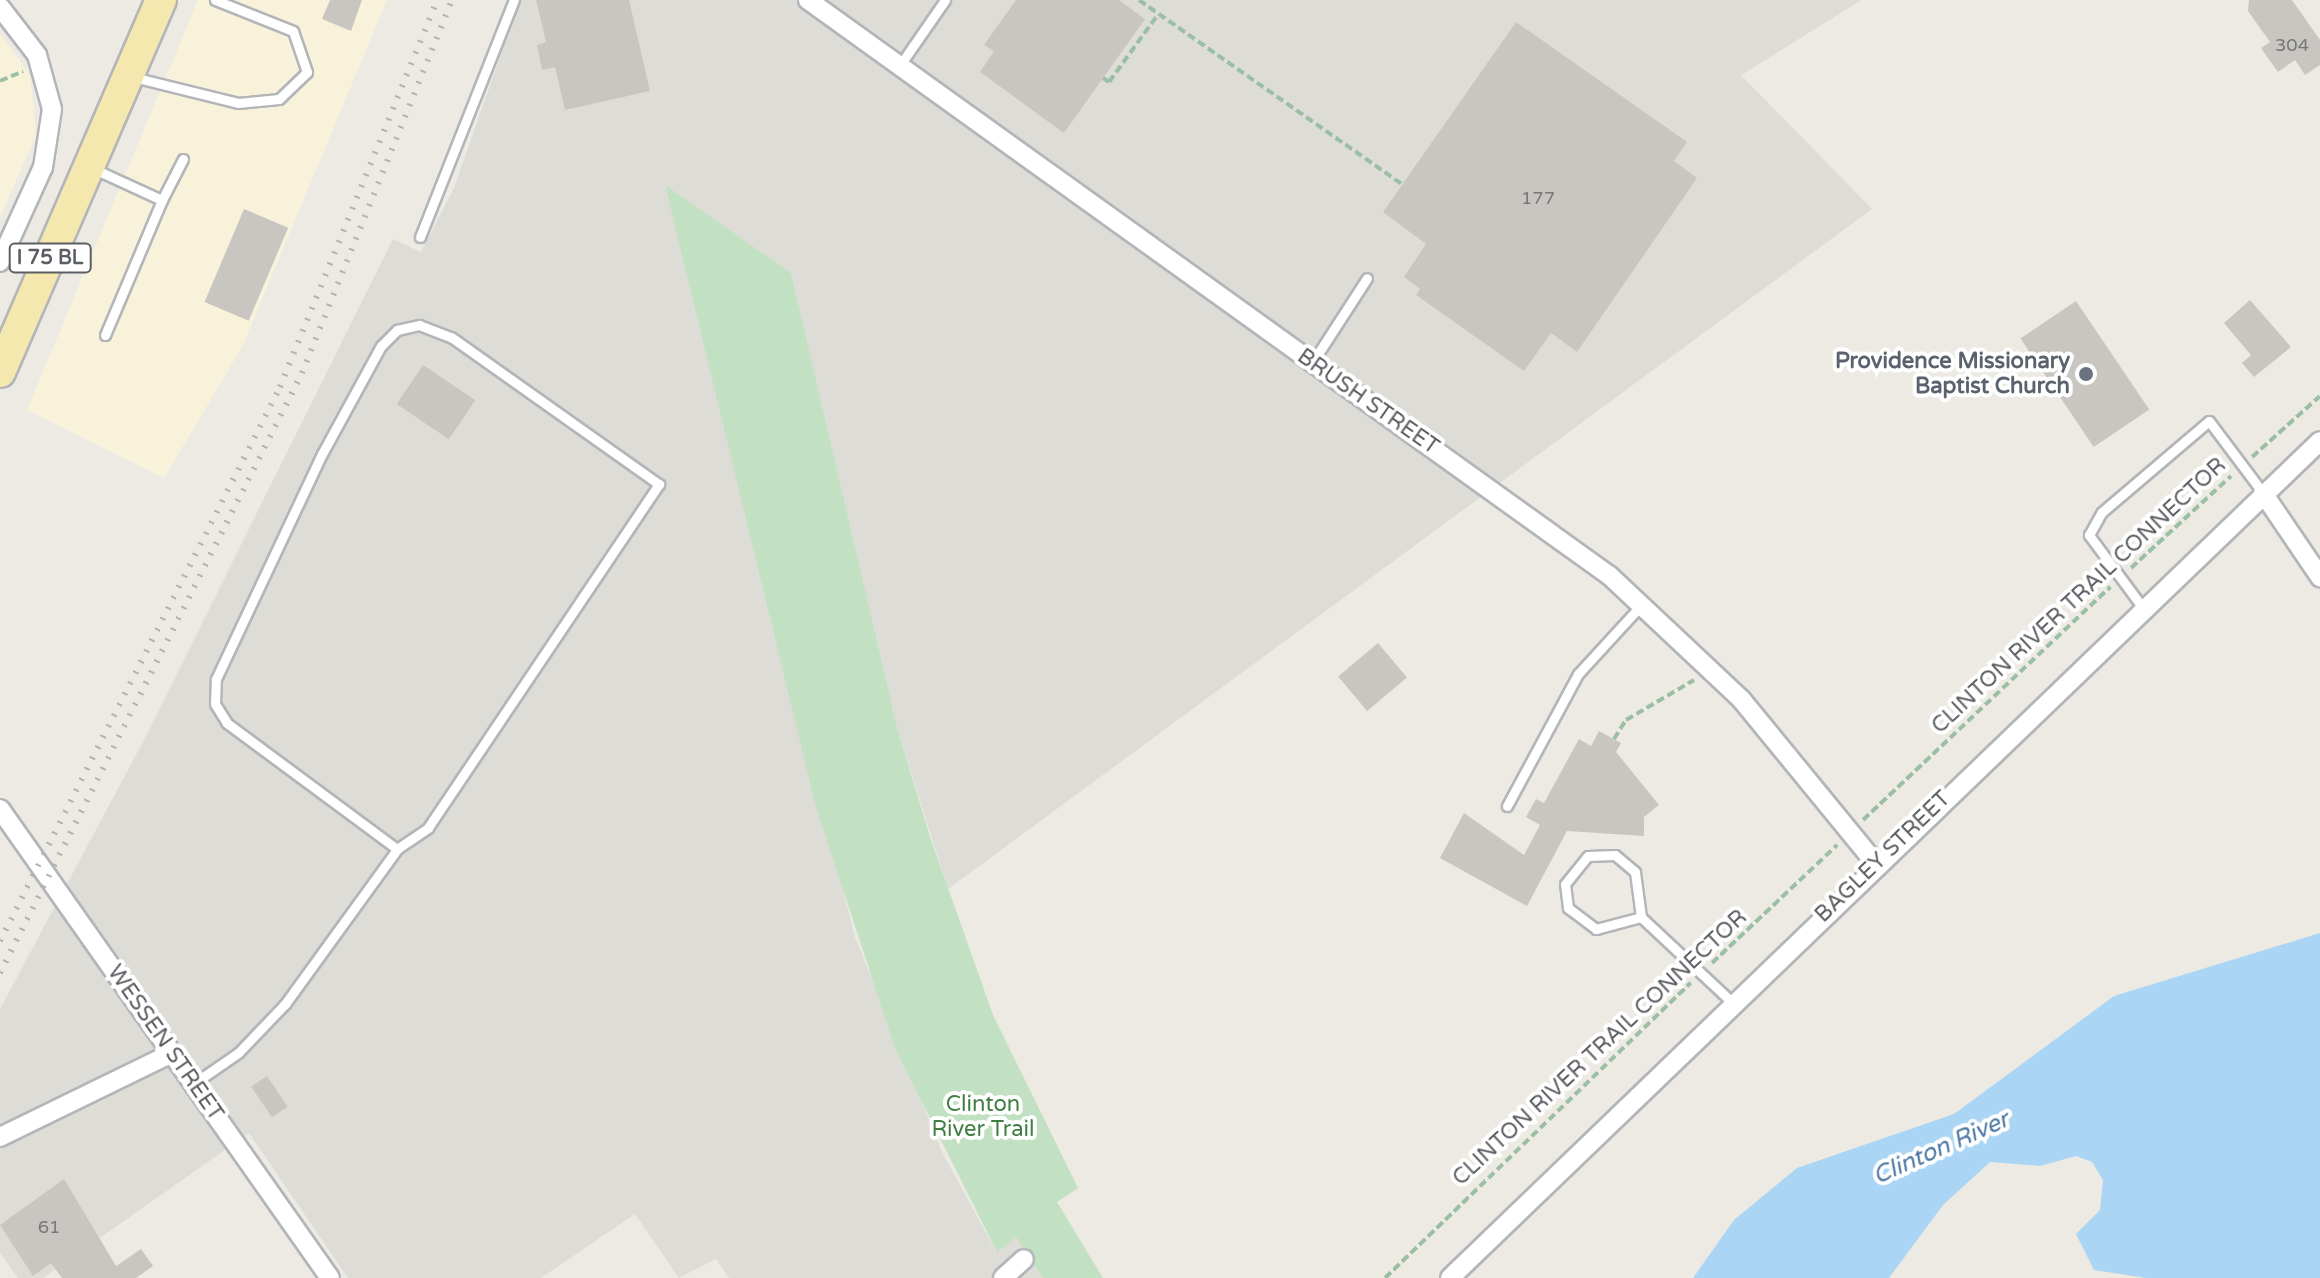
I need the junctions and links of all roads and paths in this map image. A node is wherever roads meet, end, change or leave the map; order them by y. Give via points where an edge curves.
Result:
1 (161, 0) edge
2 (215, 0) edge
3 (514, 0) edge
4 (808, 0) edge
5 (945, 0) edge
6 (1139, 0) edge
7 (0, 7) edge
8 (1157, 16) junction
9 (900, 65) junction
10 (129, 76) junction
11 (1103, 78) dead end
12 (183, 159) dead end
13 (89, 167) junction
14 (1402, 184) dead end
15 (162, 200) junction
16 (420, 237) dead end
17 (0, 262) edge
18 (1367, 278) dead end
19 (105, 335) dead end
20 (1312, 363) junction
21 (0, 372) edge
22 (2320, 396) edge
23 (2320, 441) edge
24 (2241, 467) junction
25 (2263, 493) junction
26 (2320, 577) edge
27 (2119, 579) junction
28 (1643, 603) junction
29 (2143, 608) junction
30 (1697, 677) dead end
31 (1614, 739) dead end
32 (1507, 806) dead end
33 (0, 809) edge
34 (1862, 821) dead end
35 (1839, 843) dead end
36 (397, 849) junction
37 (1875, 863) junction
38 (1641, 917) junction
39 (1701, 973) junction
40 (1734, 1004) junction
41 (172, 1053) junction
42 (193, 1084) junction
43 (0, 1137) edge
44 (1024, 1259) dead end
45 (330, 1278) edge
46 (1003, 1278) edge
47 (1385, 1278) edge
48 (1450, 1278) edge

1 - 10 main road, I 75 BL
2 - 10 lane via 293,31 307,72 279,99 238,103
3 - 16 lane
4 - 9 street, BRUSH STREET
5 - 9 lane
6 - 8 path
7 - 17 street via 37,55 52,109 43,167
8 - 11 path via 1109,82
8 - 14 path
9 - 20 street, BRUSH STREET
10 - 13 main road, I 75 BL
12 - 15 lane
13 - 15 lane
13 - 21 main road, I 75 BL
15 - 19 lane
18 - 20 lane
20 - 28 street, BRUSH STREET
22 - 24 path, CLINTON RIVER TRAIL CONNECTOR
23 - 25 street, BAGLEY STREET
24 - 25 lane
24 - 27 path, CLINTON RIVER TRAIL CONNECTOR
24 - 27 lane via 2209,421 2102,512 2089,535
25 - 26 street
25 - 29 street, BAGLEY STREET
27 - 29 lane
27 - 34 path, CLINTON RIVER TRAIL CONNECTOR
28 - 32 lane via 1578,674
28 - 37 street, BRUSH STREET via 1741,699
29 - 37 street, BAGLEY STREET
30 - 31 path via 1626,720
33 - 41 street, WESSEN STREET
35 - 39 path, CLINTON RIVER TRAIL CONNECTOR
36 - 36 lane via 227,723 215,704 216,679 322,454 381,346 397,330 419,325 451,337 659,484 428,828
36 - 42 lane via 285,1004 238,1053
37 - 40 street, BAGLEY STREET
38 - 38 lane via 1608,929 1585,925 1568,908 1569,873 1601,853 1626,861 1640,884
38 - 39 lane
39 - 40 lane
39 - 47 path, CLINTON RIVER TRAIL CONNECTOR
40 - 48 street, BAGLEY STREET
41 - 42 street, WESSEN STREET
41 - 43 street
42 - 45 street, WESSEN STREET
44 - 46 street

